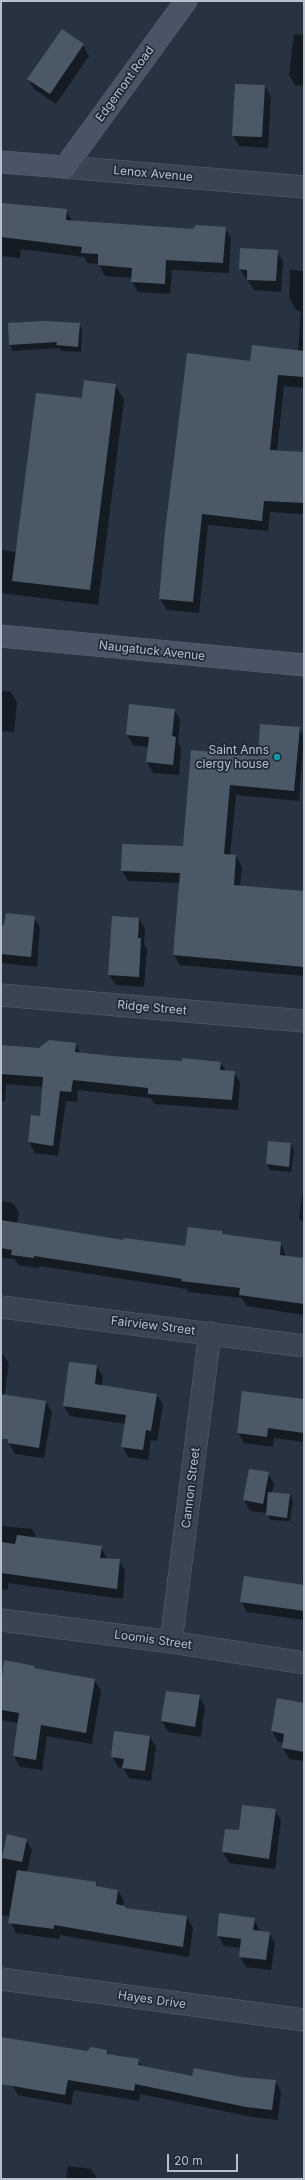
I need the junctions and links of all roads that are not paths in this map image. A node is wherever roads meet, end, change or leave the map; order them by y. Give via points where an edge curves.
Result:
1 (186, 1) edge
2 (1, 162) edge
3 (65, 167) junction
4 (304, 187) edge
5 (1, 636) edge
6 (304, 665) edge
7 (1, 995) edge
8 (304, 1021) edge
9 (1, 1307) edge
10 (210, 1334) junction
11 (304, 1346) edge
12 (1, 1620) edge
13 (171, 1642) junction
14 (304, 1663) edge
15 (1, 1979) edge
16 (304, 2020) edge

1 - 3 main road, Edgemont Road
2 - 3 main road, Lenox Avenue
3 - 4 street, Lenox Avenue
5 - 6 main road, Naugatuck Avenue
7 - 8 street, Ridge Street
9 - 10 street, Fairview Street
10 - 11 street, Fairview Street
10 - 13 street, Cannon Street
12 - 13 street, Loomis Street
13 - 14 street, Loomis Street
15 - 16 street, Hayes Drive

